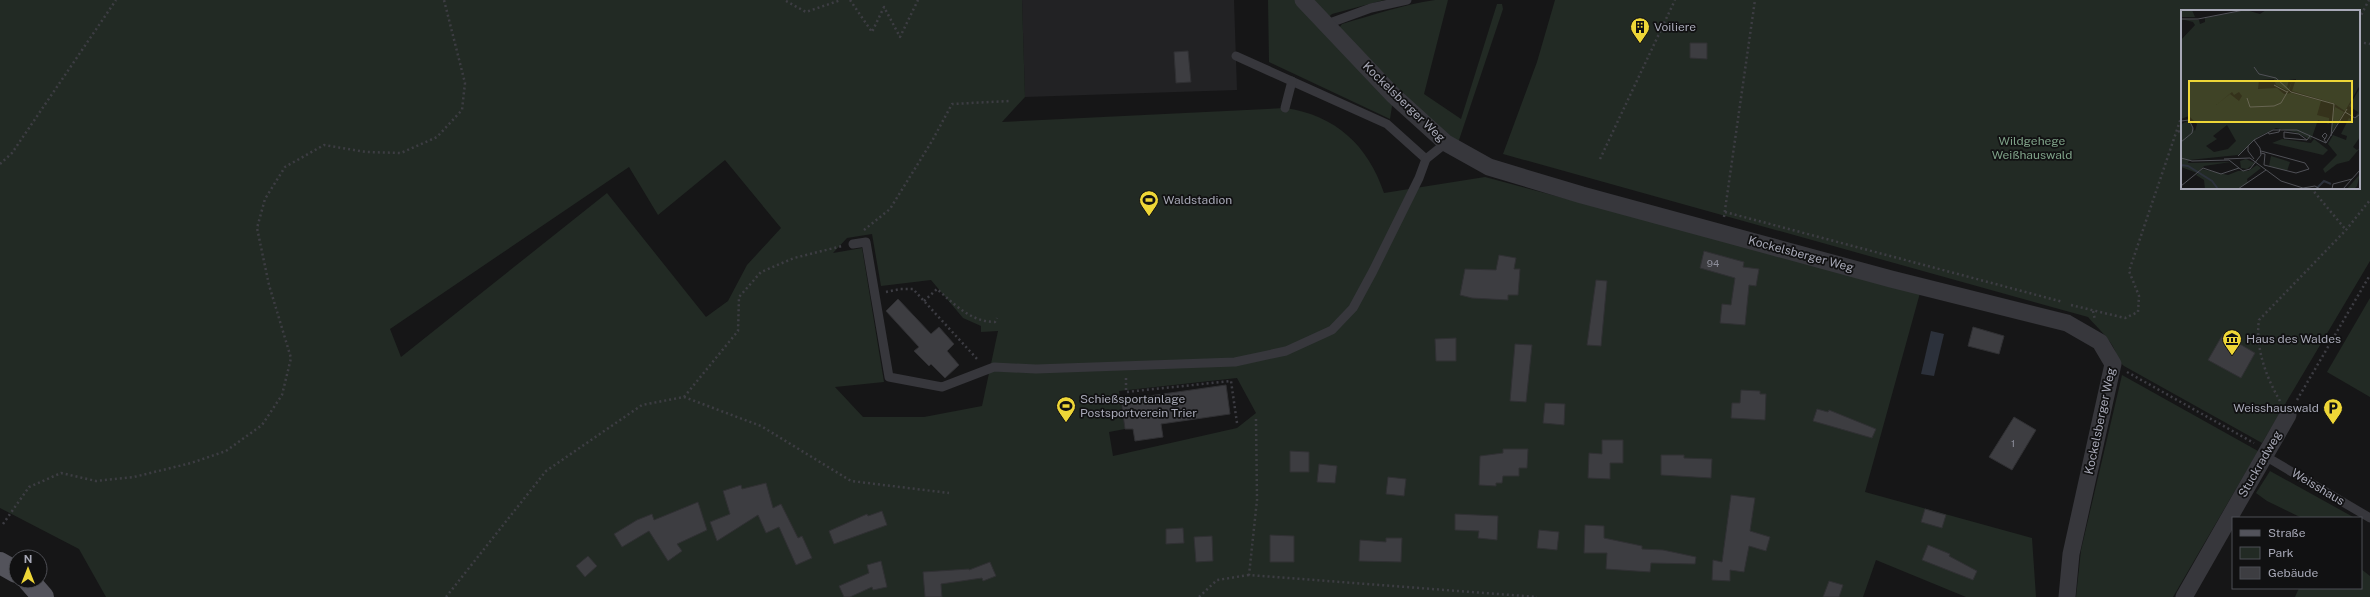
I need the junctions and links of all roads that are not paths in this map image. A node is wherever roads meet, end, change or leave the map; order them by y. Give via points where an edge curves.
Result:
1 (1303, 0) edge
2 (1407, 0) edge
3 (1327, 24) junction
4 (1236, 56) dead end
5 (1292, 81) junction
6 (1285, 108) dead end
7 (1446, 144) junction
8 (1426, 159) junction
9 (853, 244) road end
10 (2288, 415) road end
11 (2265, 456) junction
12 (2370, 518) edge
13 (36, 589) edge
14 (43, 597) edge
15 (2066, 597) edge
16 (2184, 597) edge

1 - 3 street, Kockelsberger Weg
2 - 3 lane via 1370,8
3 - 7 street, Kockelsberger Weg via 1394,95
4 - 5 lane
5 - 6 lane
5 - 8 lane via 1387,124
7 - 8 lane
7 - 15 street, Kockelsberger Weg via 1489,167 1891,279 2067,323 2100,342 2113,364 2071,554
8 - 9 lane via 1373,271 1353,308 1338,324 1332,330 1286,351 1235,362 1036,369 994,368 942,386 889,377 866,242
10 - 11 street, Stuckradweg
11 - 12 lane, Weisshaus
11 - 16 street, Stuckradweg
13 - 14 main road

